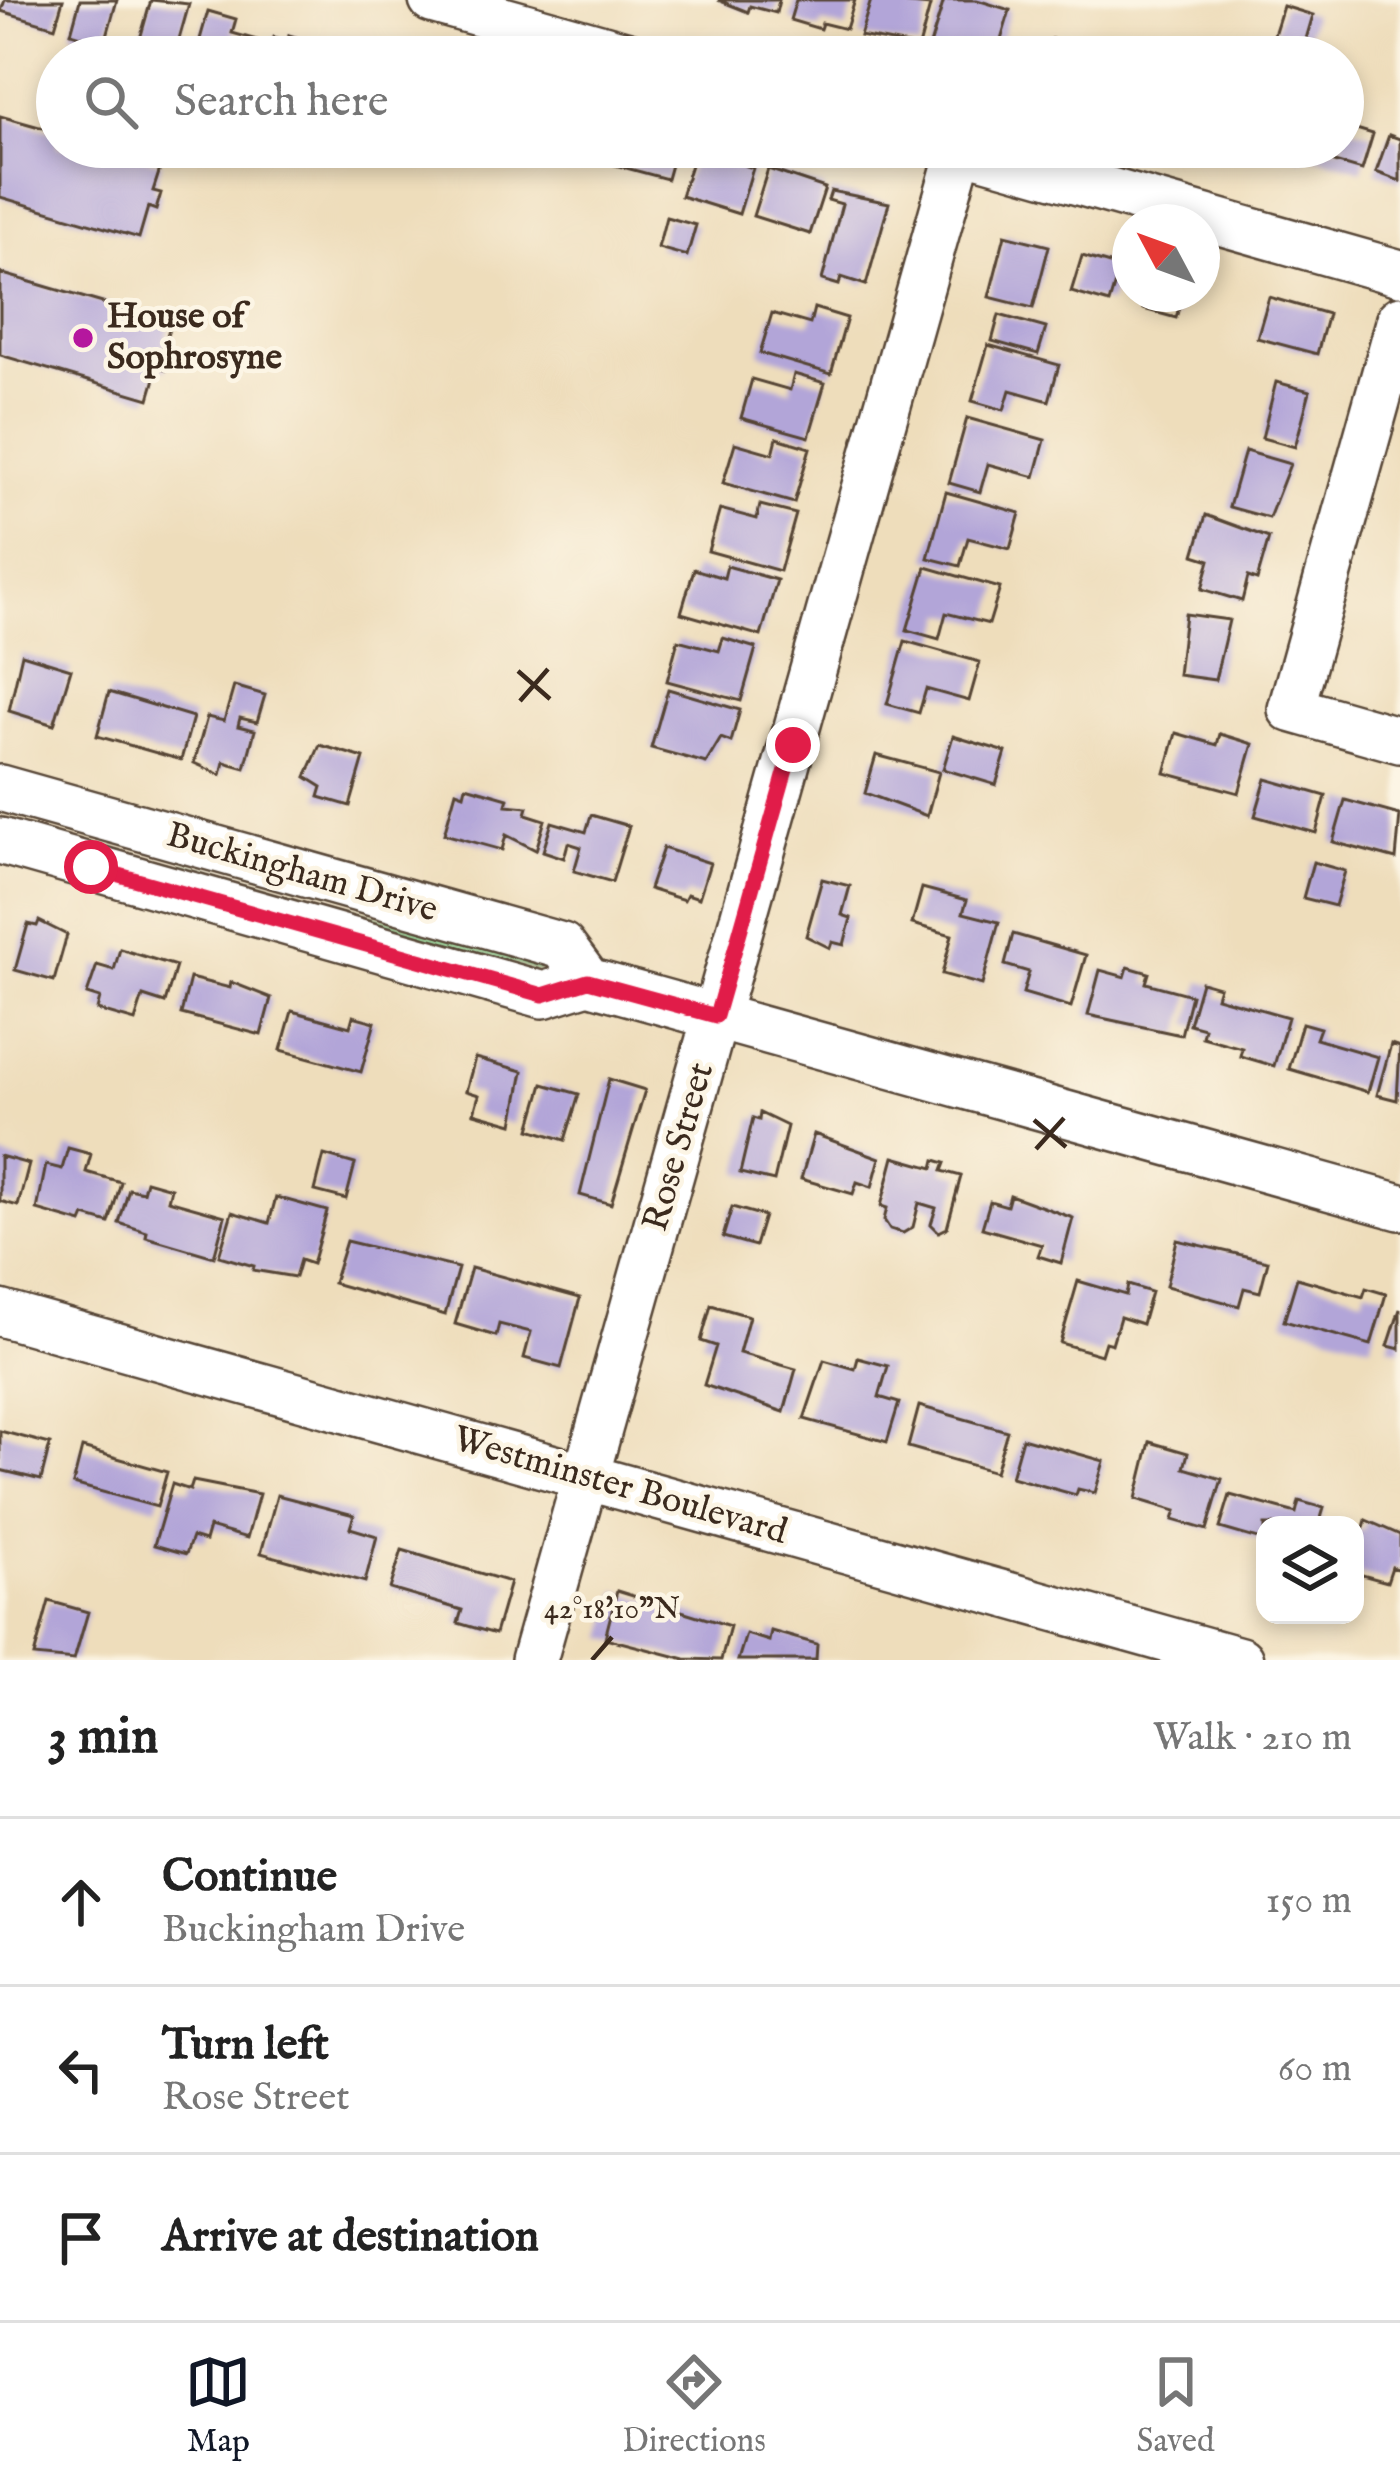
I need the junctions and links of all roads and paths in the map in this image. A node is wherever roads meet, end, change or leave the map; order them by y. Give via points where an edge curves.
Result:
1 (432, 0) edge
2 (560, 36) edge
3 (951, 168) edge
4 (1028, 168) edge
5 (1400, 272) edge
6 (1400, 319) edge
7 (1400, 740) edge
8 (0, 788) edge
9 (0, 841) edge
10 (588, 981) junction
11 (716, 1016) junction
12 (1400, 1207) edge
13 (0, 1313) edge
14 (586, 1477) junction
15 (534, 1660) edge
16 (1240, 1660) edge

1 - 2 street
3 - 11 street, Rose Street
4 - 5 street
6 - 7 street via 1291,709
8 - 10 street, Buckingham Drive via 562,946
9 - 10 street, Buckingham Drive via 543,995
10 - 11 street, Buckingham Drive
11 - 12 street, Buckingham Drive
11 - 14 street, Rose Street
13 - 14 street, Westminster Boulevard
14 - 15 street, Rose Street
14 - 16 street, Westminster Boulevard

